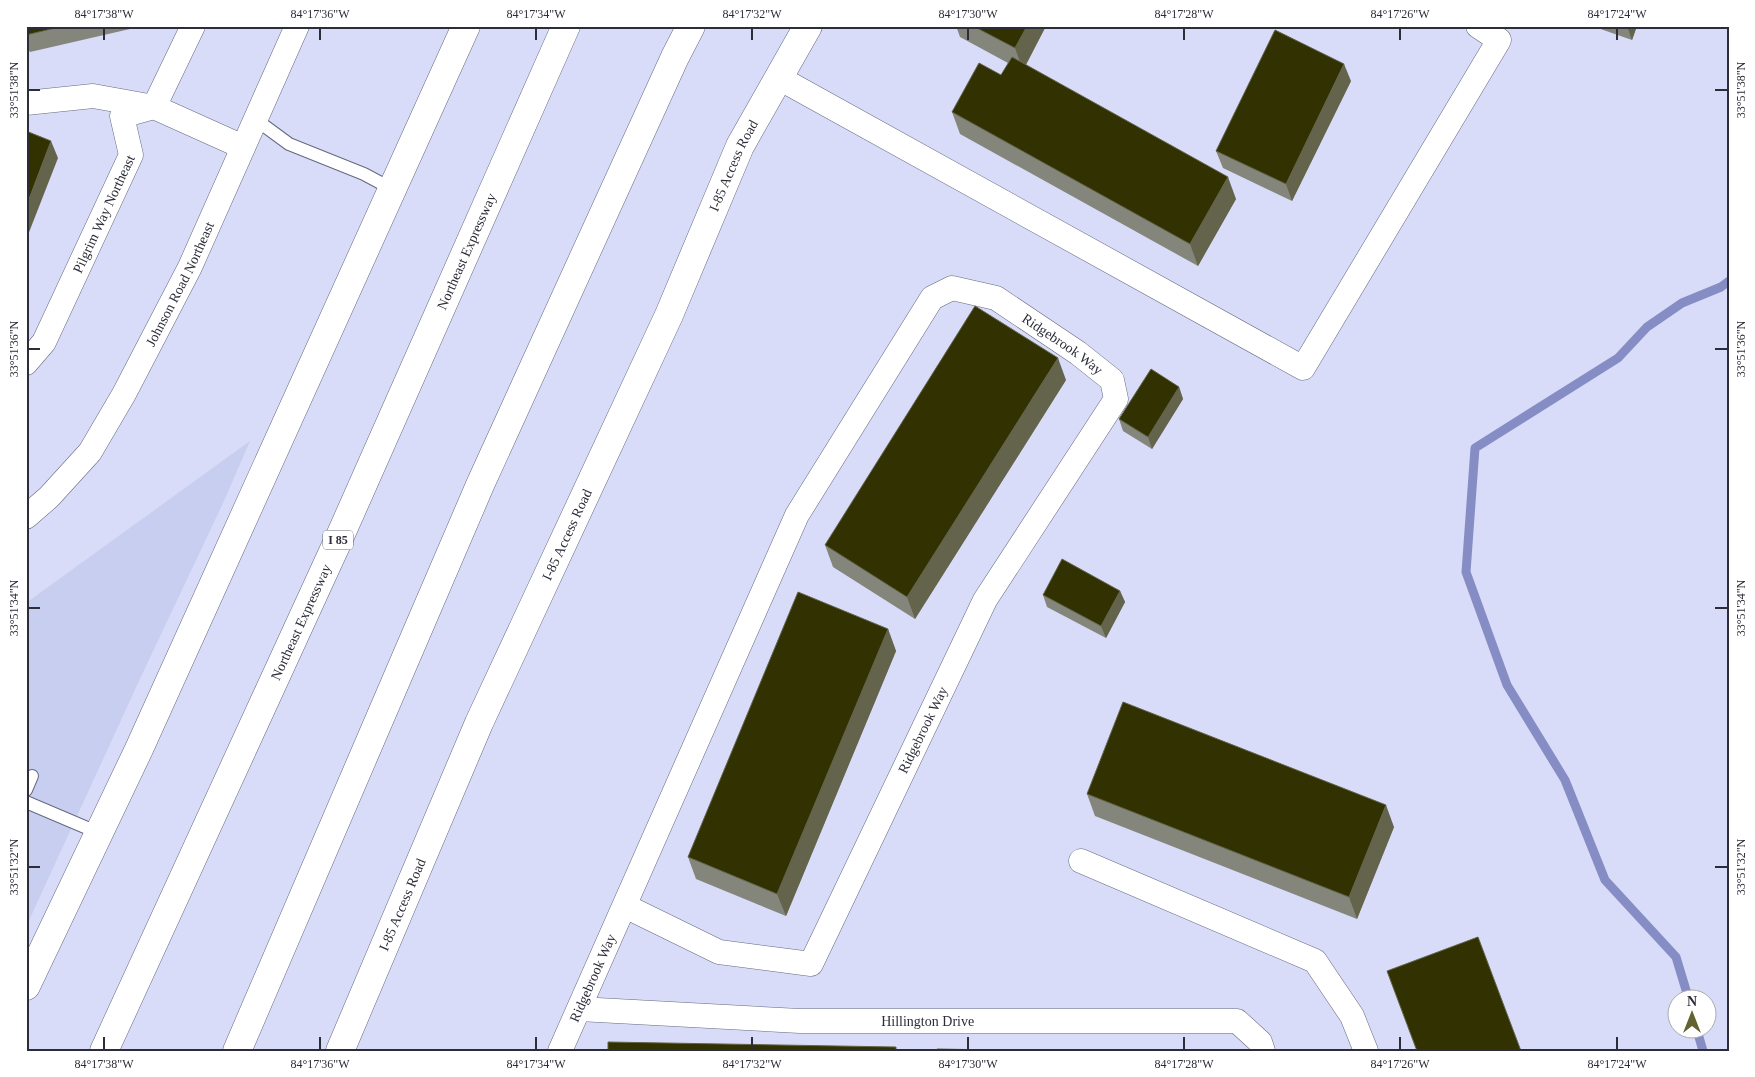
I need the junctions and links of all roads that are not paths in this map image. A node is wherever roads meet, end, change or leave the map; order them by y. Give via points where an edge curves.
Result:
1 (193, 26) edge
2 (296, 26) edge
3 (466, 26) edge
4 (566, 26) edge
5 (691, 26) edge
6 (808, 26) edge
7 (1478, 26) edge
8 (779, 78) junction
9 (26, 103) edge
10 (154, 107) junction
11 (256, 120) junction
12 (243, 147) junction
13 (392, 189) junction
14 (26, 363) edge
15 (26, 517) edge
16 (32, 776) dead end
17 (26, 790) edge
18 (26, 802) edge
19 (99, 833) junction
20 (1081, 861) dead end
21 (625, 906) junction
22 (32, 958) edge
23 (26, 986) edge
24 (579, 1009) junction
25 (104, 1051) edge
26 (237, 1051) edge
27 (340, 1051) edge
28 (560, 1051) edge
29 (1263, 1051) edge
30 (1366, 1051) edge

1 - 10 street
2 - 11 street, Johnson Road Northeast
3 - 13 main road
4 - 25 main road, Northeast Expressway / I 85 via 337,543
5 - 26 main road via 480,485
6 - 8 main road, I-85 Access Road
7 - 8 street via 1500,40 1303,368
8 - 27 main road, I-85 Access Road via 740,146 669,315 480,723
9 - 10 street via 93,96
10 - 12 street
10 - 14 street, Pilgrim Way Northeast via 122,116 132,155 44,342
11 - 12 street, Johnson Road Northeast
11 - 13 lane via 288,144 364,174
12 - 15 street, Johnson Road Northeast via 190,267 90,452
13 - 19 main road
16 - 17 lane
18 - 19 lane
19 - 22 main road
20 - 30 street via 1315,961 1352,1016
21 - 21 street, Ridgebrook Way via 797,515 932,298 952,288 996,298 1078,352 1112,380 1116,399 985,600 811,964 719,952
21 - 24 street, Ridgebrook Way
22 - 23 main road
24 - 28 street, Ridgebrook Way
24 - 29 street, Hillington Drive via 800,1021 1237,1021 1260,1042

